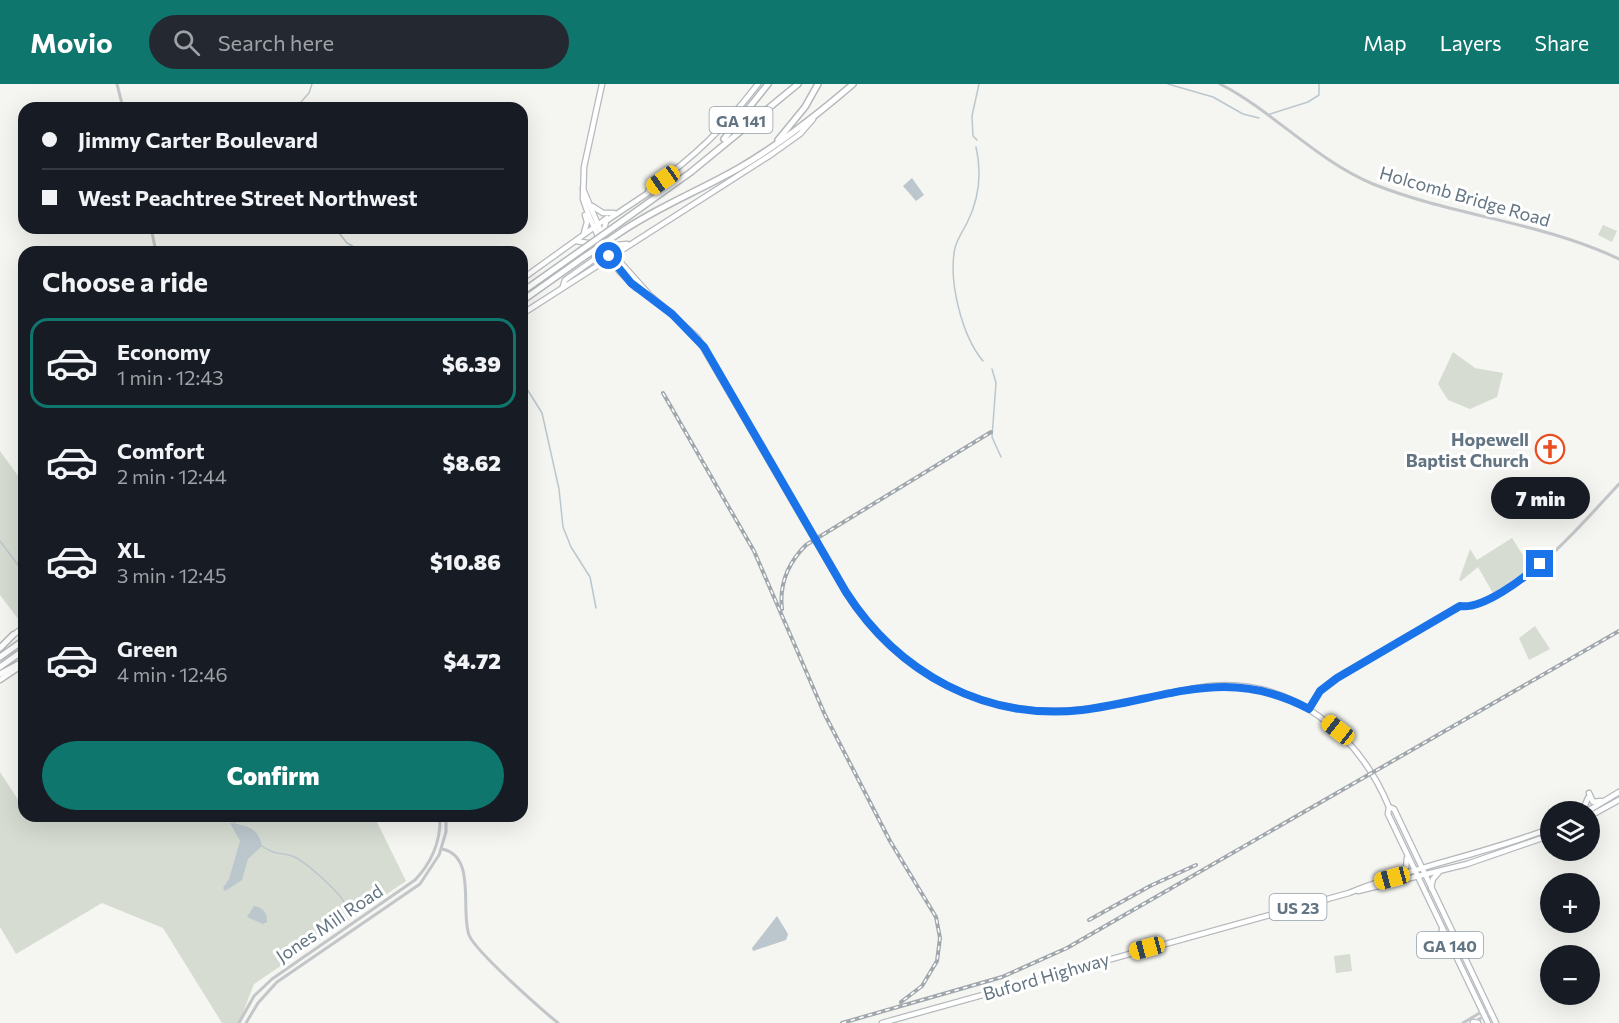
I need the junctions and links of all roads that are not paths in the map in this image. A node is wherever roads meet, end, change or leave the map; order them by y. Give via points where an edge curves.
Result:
1 (117, 84) edge
2 (602, 84) edge
3 (758, 84) edge
4 (768, 84) edge
5 (798, 84) edge
6 (818, 84) edge
7 (853, 84) edge
8 (1220, 84) edge
9 (122, 102) edge
10 (822, 111) junction
11 (772, 146) junction
12 (711, 154) junction
13 (583, 189) junction
14 (649, 189) junction
15 (591, 205) junction
16 (614, 213) junction
17 (594, 225) junction
18 (582, 235) junction
19 (575, 241) junction
20 (604, 241) junction
21 (630, 244) junction
22 (611, 259) junction
23 (1619, 259) edge
24 (598, 264) junction
25 (528, 275) edge
26 (641, 284) junction
27 (564, 286) junction
28 (528, 288) edge
29 (649, 295) junction
30 (528, 297) edge
31 (528, 310) edge
32 (1619, 484) edge
33 (18, 631) edge
34 (13, 635) joint
35 (18, 644) edge
36 (0, 646) edge
37 (18, 654) edge
38 (0, 657) edge
39 (0, 666) edge
40 (18, 666) edge
41 (18, 667) edge
42 (0, 674) edge
43 (0, 680) edge
44 (1309, 709) junction
45 (1619, 792) edge
46 (1612, 796) junction
47 (1619, 800) edge
48 (1597, 801) edge
49 (1600, 803) edge
50 (1389, 807) junction
51 (1600, 810) edge
52 (439, 822) edge
53 (445, 822) edge
54 (1540, 832) edge
55 (1540, 839) edge
56 (436, 847) junction
57 (442, 849) junction
58 (1408, 855) junction
59 (1423, 869) junction
60 (1439, 871) junction
61 (1416, 872) junction
62 (1425, 875) junction
63 (1398, 876) junction
64 (1418, 877) junction
65 (1431, 888) junction
66 (1349, 892) junction
67 (1489, 1011) junction
68 (1484, 1014) junction
69 (239, 1023) edge
70 (246, 1023) edge
71 (558, 1023) edge
72 (882, 1023) edge
73 (1463, 1023) edge
74 (1473, 1023) edge
75 (1478, 1023) edge
76 (1488, 1023) edge
77 (1496, 1023) edge

1 - 9 street
2 - 13 main road, GA 140 via 585,157
3 - 14 main road via 714,138
4 - 12 highway, GA 141
5 - 12 highway
6 - 11 highway, GA 141
7 - 10 highway
8 - 23 street, Holcomb Bridge Road via 1343,168 1374,184
10 - 11 highway
10 - 21 main road via 800,134 772,154
11 - 30 highway, GA 141, bridge via 740,167 659,208
12 - 28 highway, GA 141, bridge
13 - 15 main road, GA 140
13 - 17 main road, GA 140
13 - 18 main road via 581,201 587,222
14 - 16 main road
14 - 20 main road via 606,221
15 - 16 main road via 603,213
15 - 17 main road, GA 140
16 - 17 main road
17 - 18 main road
17 - 20 main road, GA 140
17 - 20 main road
18 - 19 main road
18 - 20 main road
19 - 25 main road
19 - 27 main road via 588,243 596,258 565,280
20 - 21 main road
20 - 22 main road, GA 140
20 - 24 main road
21 - 22 main road
21 - 26 main road via 623,250 621,260
22 - 24 main road
22 - 24 main road
22 - 26 main road, GA 140
22 - 29 main road, GA 140 via 636,288
24 - 27 main road
26 - 29 main road, GA 140
27 - 31 main road
29 - 44 main road, GA 140 via 690,329 704,347 858,611 889,647 928,676 992,704 1036,711 1083,710 1217,686 1264,690
32 - 44 street via 1527,575 1485,601 1460,606 1337,678 1320,691
33 - 34 main road
34 - 36 highway
35 - 38 highway
37 - 39 highway
40 - 42 highway
41 - 43 main road
44 - 50 main road, GA 140 via 1338,730 1356,751
45 - 46 main road
46 - 48 main road
46 - 49 main road
47 - 51 main road
50 - 58 main road, GA 140 via 1388,814
50 - 59 main road, GA 140 via 1394,809
52 - 56 street, Jones Mill Road
53 - 57 street, Jones Mill Road
54 - 59 main road, Buford Highway / US 23
55 - 60 main road, Buford Highway / US 23
56 - 57 street
56 - 69 street, Jones Mill Road via 426,867 408,886 266,984
57 - 70 street, Jones Mill Road via 420,884 277,982 261,998
57 - 71 street via 455,854 461,864 467,928 474,944
58 - 61 main road, GA 140
58 - 63 main road via 1406,867
59 - 61 main road, Buford Highway / US 23
59 - 62 main road, GA 140
60 - 62 main road, Buford Highway / US 23
60 - 65 main road
61 - 63 main road, Buford Highway / US 23
61 - 64 main road, GA 140
62 - 64 main road, Buford Highway / US 23
62 - 65 main road, GA 140
63 - 66 main road, Buford Highway / US 23
64 - 66 main road, Buford Highway / US 23
64 - 68 main road, GA 140 via 1442,927 1441,942 1453,950
65 - 67 main road, GA 140
66 - 72 main road, Buford Highway / US 23
67 - 68 street
67 - 77 main road, GA 140
68 - 73 street
68 - 74 street
68 - 76 main road, GA 140
74 - 75 main road

